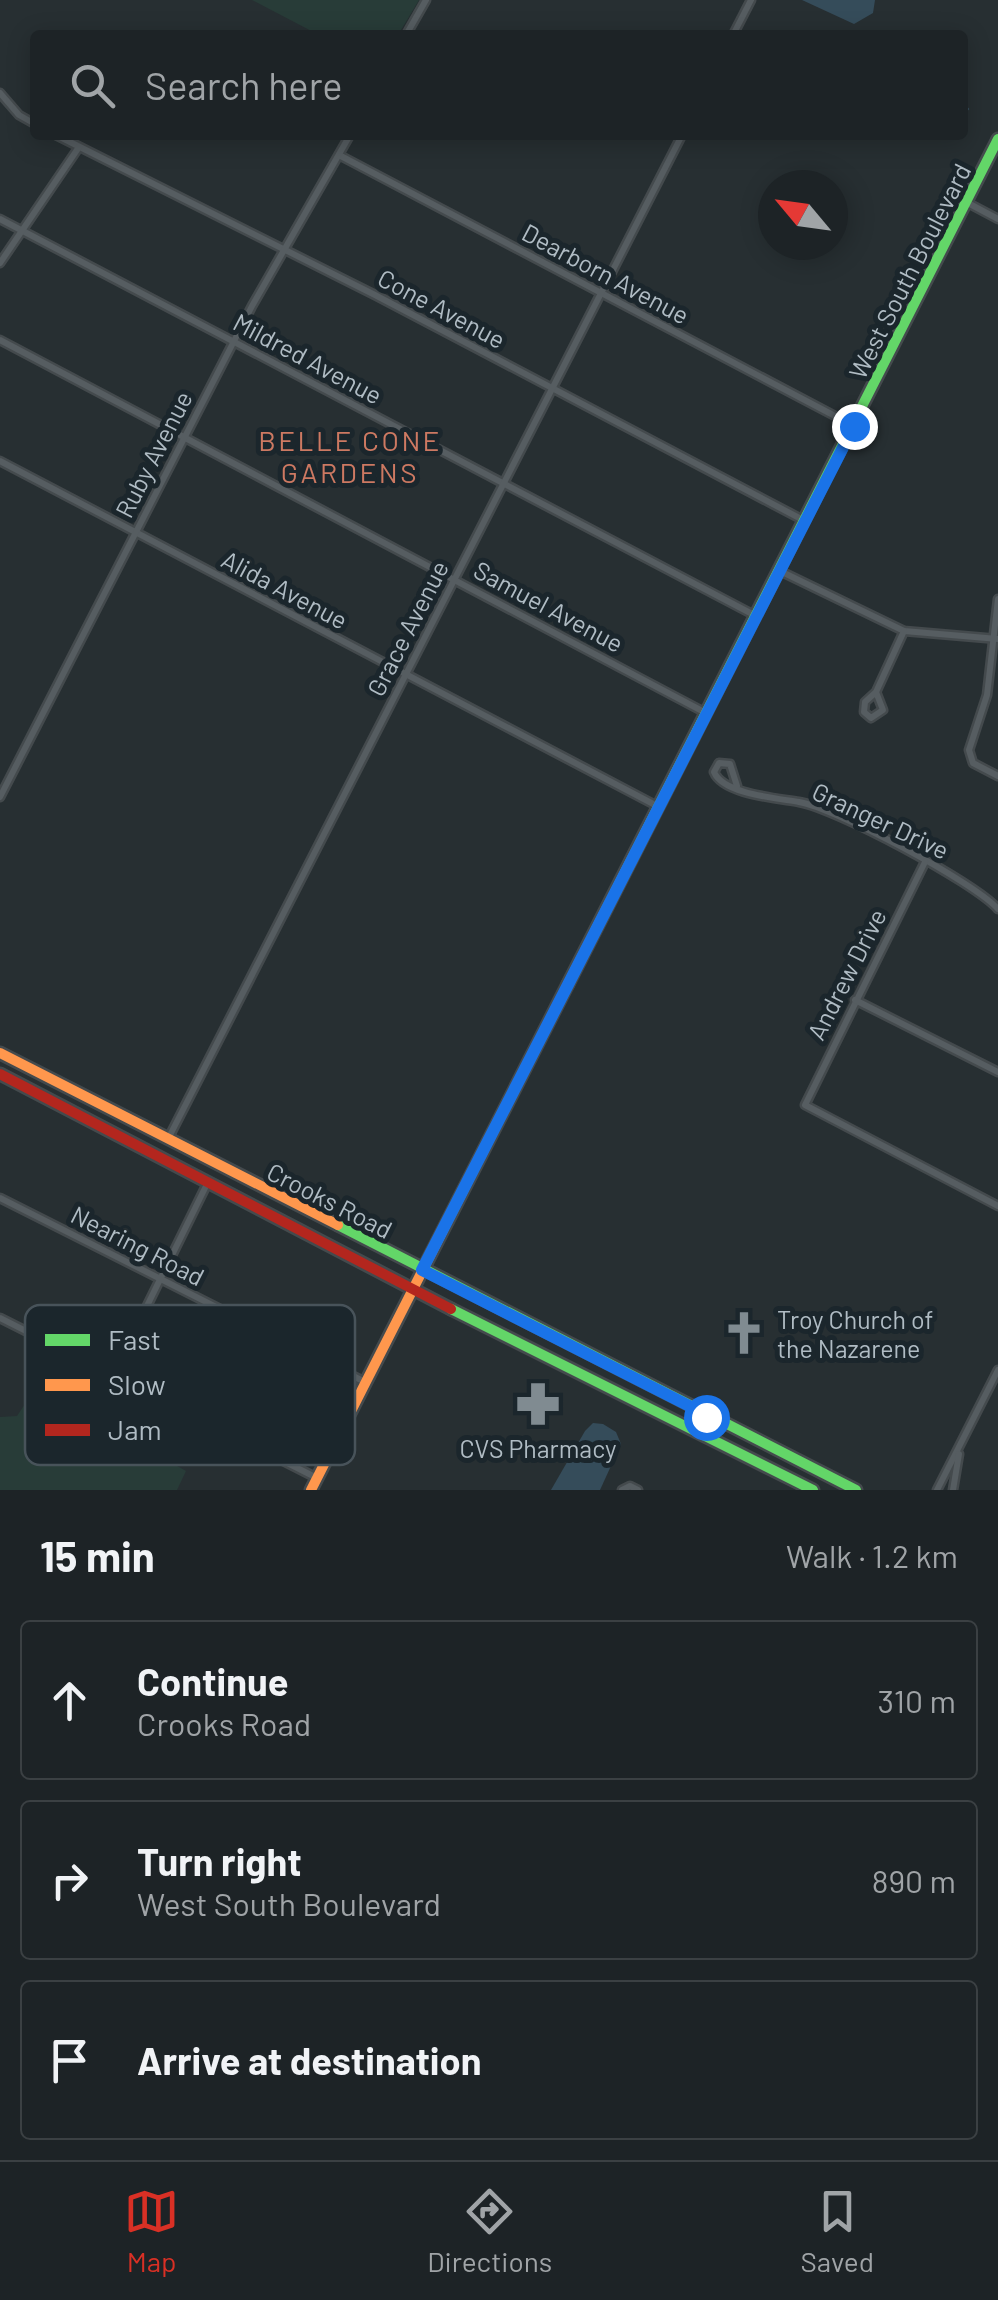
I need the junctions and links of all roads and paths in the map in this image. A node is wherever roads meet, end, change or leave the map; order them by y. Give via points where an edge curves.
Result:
1 (426, 0) edge
2 (751, 0) edge
3 (409, 30) edge
4 (736, 30) edge
5 (0, 94) edge
6 (30, 121) edge
7 (998, 139) edge
8 (65, 140) edge
9 (347, 140) edge
10 (679, 140) edge
11 (78, 147) junction
12 (339, 155) junction
13 (966, 202) junction
14 (0, 218) edge
15 (998, 219) edge
16 (22, 230) junction
17 (284, 251) junction
18 (0, 263) edge
19 (601, 293) junction
20 (0, 340) edge
21 (234, 342) junction
22 (552, 388) junction
23 (854, 426) junction
24 (184, 437) junction
25 (0, 461) edge
26 (503, 484) junction
27 (806, 522) junction
28 (135, 532) junction
29 (780, 571) junction
30 (454, 579) junction
31 (998, 598) edge
32 (757, 616) junction
33 (904, 631) junction
34 (995, 639) edge
35 (406, 674) junction
36 (876, 692) dead end
37 (708, 713) junction
38 (998, 776) edge
39 (737, 786) dead end
40 (0, 796) edge
41 (659, 807) junction
42 (925, 862) junction
43 (998, 909) edge
44 (855, 1000) junction
45 (0, 1053) edge
46 (998, 1072) edge
47 (0, 1074) edge
48 (168, 1138) junction
49 (154, 1157) junction
50 (222, 1166) junction
51 (208, 1184) junction
52 (0, 1198) edge
53 (998, 1206) edge
54 (388, 1253) junction
55 (373, 1266) junction
56 (422, 1270) junction
57 (161, 1279) junction
58 (413, 1287) junction
59 (460, 1290) junction
60 (148, 1305) edge
61 (212, 1305) edge
62 (447, 1305) junction
63 (0, 1318) edge
64 (25, 1331) edge
65 (619, 1370) junction
66 (998, 1370) edge
67 (355, 1377) edge
68 (365, 1382) junction
69 (603, 1386) junction
70 (355, 1402) edge
71 (711, 1417) junction
72 (697, 1432) junction
73 (960, 1448) junction
74 (291, 1465) edge
75 (324, 1465) edge
76 (317, 1478) junction
77 (831, 1484) edge
78 (311, 1490) edge
79 (622, 1490) edge
80 (638, 1490) edge
81 (812, 1490) edge
82 (856, 1490) edge
83 (938, 1490) edge
84 (953, 1490) edge

1 - 3 street
2 - 4 street
5 - 6 street
7 - 13 main road, West South Boulevard
8 - 11 street, Cone Avenue
9 - 12 street, Ruby Avenue
10 - 19 street, Grace Avenue
11 - 16 street
11 - 17 street, Cone Avenue
12 - 17 street, Ruby Avenue
12 - 19 street, Dearborn Avenue
13 - 15 street
13 - 23 main road, West South Boulevard
14 - 16 street, Mildred Avenue
16 - 18 street
16 - 21 street, Mildred Avenue
17 - 21 street, Ruby Avenue
17 - 22 street, Cone Avenue
19 - 22 street, Grace Avenue
19 - 23 street, Dearborn Avenue
20 - 24 street, Samuel Avenue
21 - 24 street, Ruby Avenue
21 - 26 street, Mildred Avenue
22 - 26 street, Grace Avenue
22 - 27 street, Cone Avenue
23 - 27 main road, West South Boulevard
24 - 28 street, Ruby Avenue
24 - 30 street, Samuel Avenue
25 - 28 street, Alida Avenue
26 - 30 street, Grace Avenue
26 - 32 street, Mildred Avenue
27 - 29 main road, West South Boulevard
28 - 35 street, Alida Avenue
28 - 40 street, Ruby Avenue
29 - 32 main road, West South Boulevard
29 - 33 street
30 - 35 street, Grace Avenue
30 - 37 street, Samuel Avenue
31 - 34 street
32 - 37 main road, West South Boulevard
33 - 34 street
33 - 36 street
34 - 38 street via 969,756
35 - 41 street, Alida Avenue
35 - 48 street, Grace Avenue
37 - 41 main road, West South Boulevard
39 - 42 street, Granger Drive via 817,807
41 - 56 main road, West South Boulevard
42 - 43 street, Granger Drive via 975,887
42 - 44 street, Andrew Drive
44 - 46 street
44 - 53 street, Andrew Drive via 805,1104
45 - 48 main road, Crooks Road
47 - 49 main road, Crooks Road
48 - 49 main road via 166,1151
48 - 50 main road, Crooks Road
49 - 51 main road, Crooks Road
50 - 51 main road via 212,1170
50 - 54 main road, Crooks Road
51 - 55 main road, Crooks Road
51 - 57 street
52 - 57 street, Nearing Road
54 - 55 main road via 383,1264
54 - 56 main road, Crooks Road
55 - 58 main road, Crooks Road
56 - 58 main road, West South Boulevard
56 - 59 main road, Crooks Road
57 - 60 street
57 - 61 street, Nearing Road
58 - 62 main road, Crooks Road
58 - 68 main road, West South Boulevard
59 - 62 main road
59 - 65 main road, Crooks Road
62 - 69 main road, Crooks Road
63 - 64 street
65 - 69 main road via 616,1382
65 - 71 main road, Crooks Road
66 - 73 street
67 - 68 street, Nearing Road
68 - 70 main road, West South Boulevard
69 - 72 main road, Crooks Road
71 - 72 main road
71 - 77 main road, Crooks Road
72 - 81 main road, Crooks Road
73 - 83 street
73 - 84 street
74 - 76 street
75 - 76 main road, West South Boulevard
76 - 78 main road, West South Boulevard
77 - 82 main road, Crooks Road
79 - 80 street

